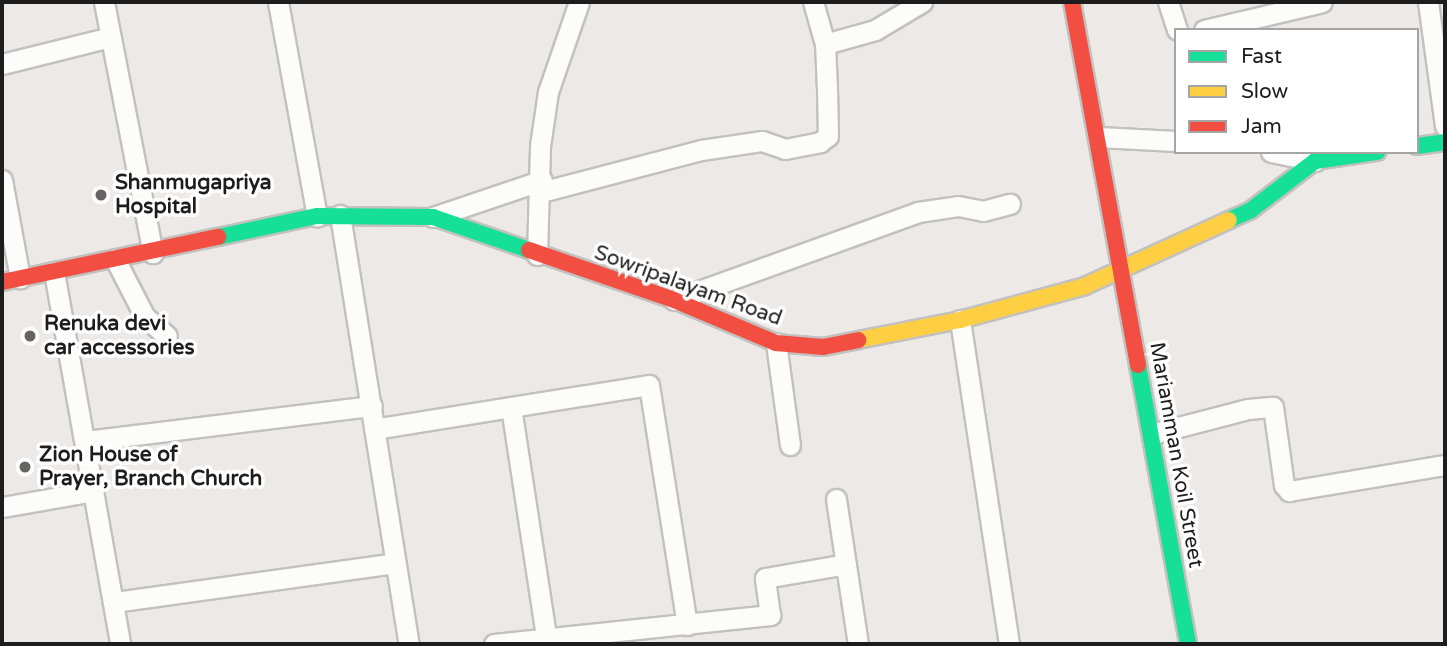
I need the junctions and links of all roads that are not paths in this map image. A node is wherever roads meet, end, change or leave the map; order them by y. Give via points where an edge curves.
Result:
1 (104, 2) edge
2 (278, 2) edge
3 (579, 2) edge
4 (813, 2) edge
5 (922, 2) edge
6 (1072, 2) edge
7 (1168, 2) edge
8 (1322, 2) edge
9 (1428, 2) edge
10 (1176, 28) edge
11 (1213, 28) edge
12 (110, 37) junction
13 (825, 44) junction
14 (2, 65) edge
15 (1445, 126) edge
16 (1099, 137) junction
17 (1174, 141) edge
18 (1445, 142) edge
19 (1419, 146) edge
20 (1281, 154) edge
21 (1363, 154) edge
22 (1315, 161) junction
23 (2, 180) edge
24 (541, 186) junction
25 (1010, 204) dead end
26 (340, 215) junction
27 (317, 216) junction
28 (433, 217) junction
29 (153, 253) junction
30 (537, 254) junction
31 (115, 259) junction
32 (54, 272) junction
33 (1120, 274) junction
34 (11, 280) edge
35 (674, 300) junction
36 (960, 320) junction
37 (167, 336) dead end
38 (776, 343) junction
39 (372, 405) junction
40 (511, 407) junction
41 (374, 429) junction
42 (1152, 435) junction
43 (86, 441) junction
44 (790, 445) dead end
45 (1445, 466) edge
46 (94, 491) junction
47 (836, 499) dead end
48 (2, 507) edge
49 (394, 563) junction
50 (845, 564) junction
51 (114, 602) junction
52 (687, 625) junction
53 (546, 637) junction
54 (120, 644) edge
55 (409, 644) edge
56 (494, 644) edge
57 (858, 644) edge
58 (1009, 644) edge
59 (1188, 644) edge

1 - 12 street
2 - 27 street
3 - 24 street via 548,92 540,146
4 - 13 street
5 - 13 street via 875,30
6 - 16 street, Mariamman Koil Street
7 - 10 street
8 - 11 street
9 - 15 street
12 - 14 street
12 - 29 street
13 - 24 street via 828,135 820,142 785,149 762,141 701,150
16 - 17 street
16 - 33 street, Mariamman Koil Street
18 - 19 street
20 - 22 street
21 - 22 street, Sowripalayam Road
22 - 33 street, Sowripalayam Road via 1251,210
23 - 34 street
24 - 28 street
24 - 30 street
25 - 35 street via 983,211 945,206 905,216
26 - 27 street, Sowripalayam Road
26 - 28 street, Sowripalayam Road
26 - 39 street
27 - 29 street, Sowripalayam Road
28 - 30 street, Sowripalayam Road
29 - 31 street, Sowripalayam Road
30 - 35 street, Sowripalayam Road
31 - 32 street, Sowripalayam Road
31 - 37 street via 145,317
32 - 34 street, Sowripalayam Road
32 - 43 street
33 - 36 street, Sowripalayam Road
33 - 42 street, Mariamman Koil Street
35 - 38 street, Sowripalayam Road
36 - 38 street, Sowripalayam Road via 823,347
36 - 58 street
38 - 44 street
39 - 41 street
39 - 43 street
40 - 41 street
40 - 52 street via 649,385
40 - 53 street
41 - 49 street
42 - 45 street via 1248,409 1273,407 1284,485 1289,491
42 - 59 street, Mariamman Koil Street
43 - 46 street
46 - 48 street
46 - 51 street
47 - 50 street
49 - 51 street
49 - 55 street
50 - 52 street via 765,578 770,614
50 - 57 street
51 - 54 street
52 - 53 street
53 - 56 street

